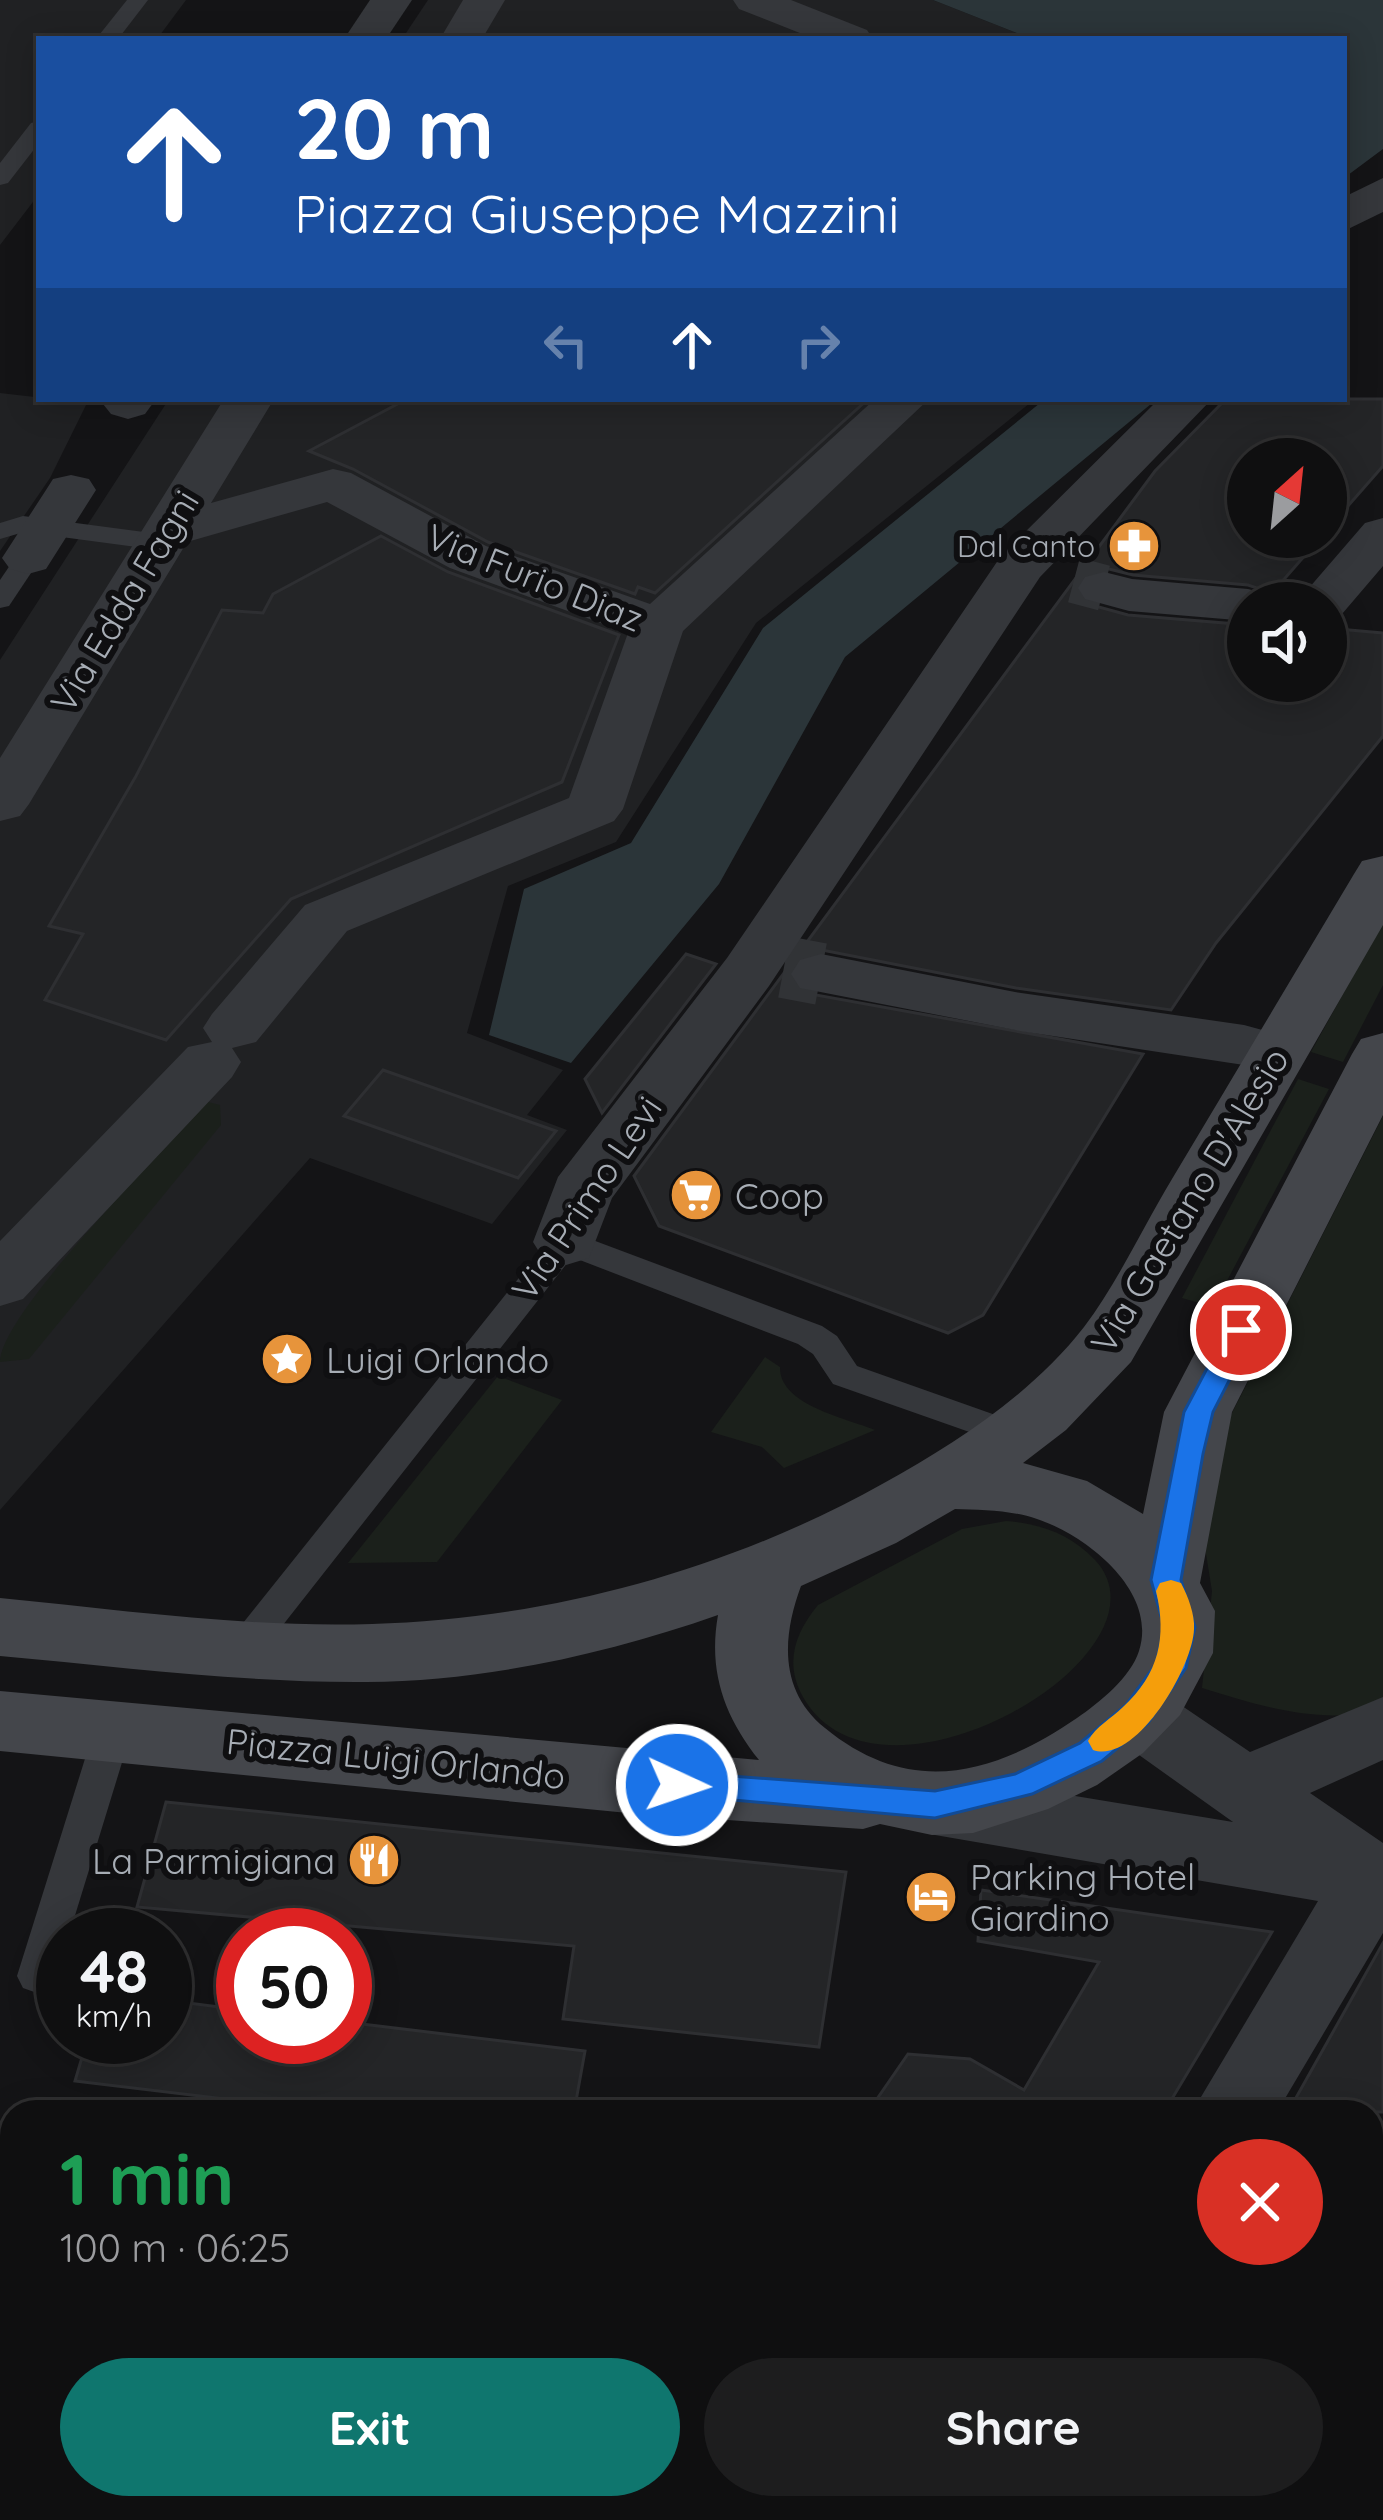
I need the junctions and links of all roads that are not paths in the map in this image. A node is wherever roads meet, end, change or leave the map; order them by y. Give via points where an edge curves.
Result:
1 (138, 0) edge
2 (391, 0) edge
3 (484, 0) edge
4 (754, 0) edge
5 (109, 36) edge
6 (367, 36) edge
7 (463, 36) edge
8 (844, 36) edge
9 (36, 132) edge
10 (0, 178) edge
11 (1383, 192) edge
12 (1347, 216) edge
13 (241, 402) edge
14 (901, 402) edge
15 (1185, 402) edge
16 (1383, 534) edge
17 (24, 535) edge
18 (162, 537) junction
19 (1066, 578) junction
20 (1341, 582) edge
21 (1227, 603) edge
22 (1347, 613) edge
23 (1383, 617) edge
24 (658, 625) junction
25 (0, 804) edge
26 (1383, 874) edge
27 (763, 967) junction
28 (1244, 1045) dead end
29 (1383, 1054) edge
30 (566, 1242) junction
31 (0, 1282) edge
32 (1012, 1434) junction
33 (946, 1482) junction
34 (771, 1570) junction
35 (1166, 1580) junction
36 (0, 1628) edge
37 (244, 1648) junction
38 (1137, 1714) junction
39 (0, 1721) edge
40 (1383, 1726) edge
41 (113, 1730) junction
42 (1244, 1789) junction
43 (935, 1804) junction
44 (1378, 1878) edge
45 (58, 1908) edge
46 (1240, 2100) edge

1 - 5 lane
2 - 6 street
3 - 7 street
4 - 8 street
9 - 10 lane
11 - 12 street
13 - 18 street, Via Edda Fagni
14 - 24 street
15 - 19 street, Via Primo Levi
16 - 20 street
17 - 18 lane
18 - 24 street, Via Furio Diaz via 333,484 468,557
18 - 25 street, Via Edda Fagni
19 - 21 street via 1129,595
19 - 27 street, Via Primo Levi
22 - 23 street
24 - 31 street, Via Furio Diaz via 594,809 326,918 222,1045
26 - 32 main road, Via Gaetano D'Alesio via 1106,1345 1056,1401
27 - 28 street
27 - 30 street, Via Primo Levi via 581,1192
29 - 35 main road via 1198,1412
30 - 32 lane via 810,1335 845,1376
30 - 37 lane, Via Primo Levi
32 - 33 main road, Via Gaetano D'Alesio
33 - 34 main road
33 - 35 main road via 1037,1489 1086,1509
34 - 37 main road via 503,1642 372,1653
34 - 43 main road via 749,1634 749,1668 767,1715 806,1759
35 - 38 main road via 1178,1643 1171,1668
36 - 37 main road
38 - 42 street
38 - 43 main road via 1045,1777
39 - 41 main road, Piazza Luigi Orlando
40 - 42 street
41 - 43 main road, Piazza Luigi Orlando
41 - 45 lane
42 - 44 street
43 - 44 street
44 - 46 street

